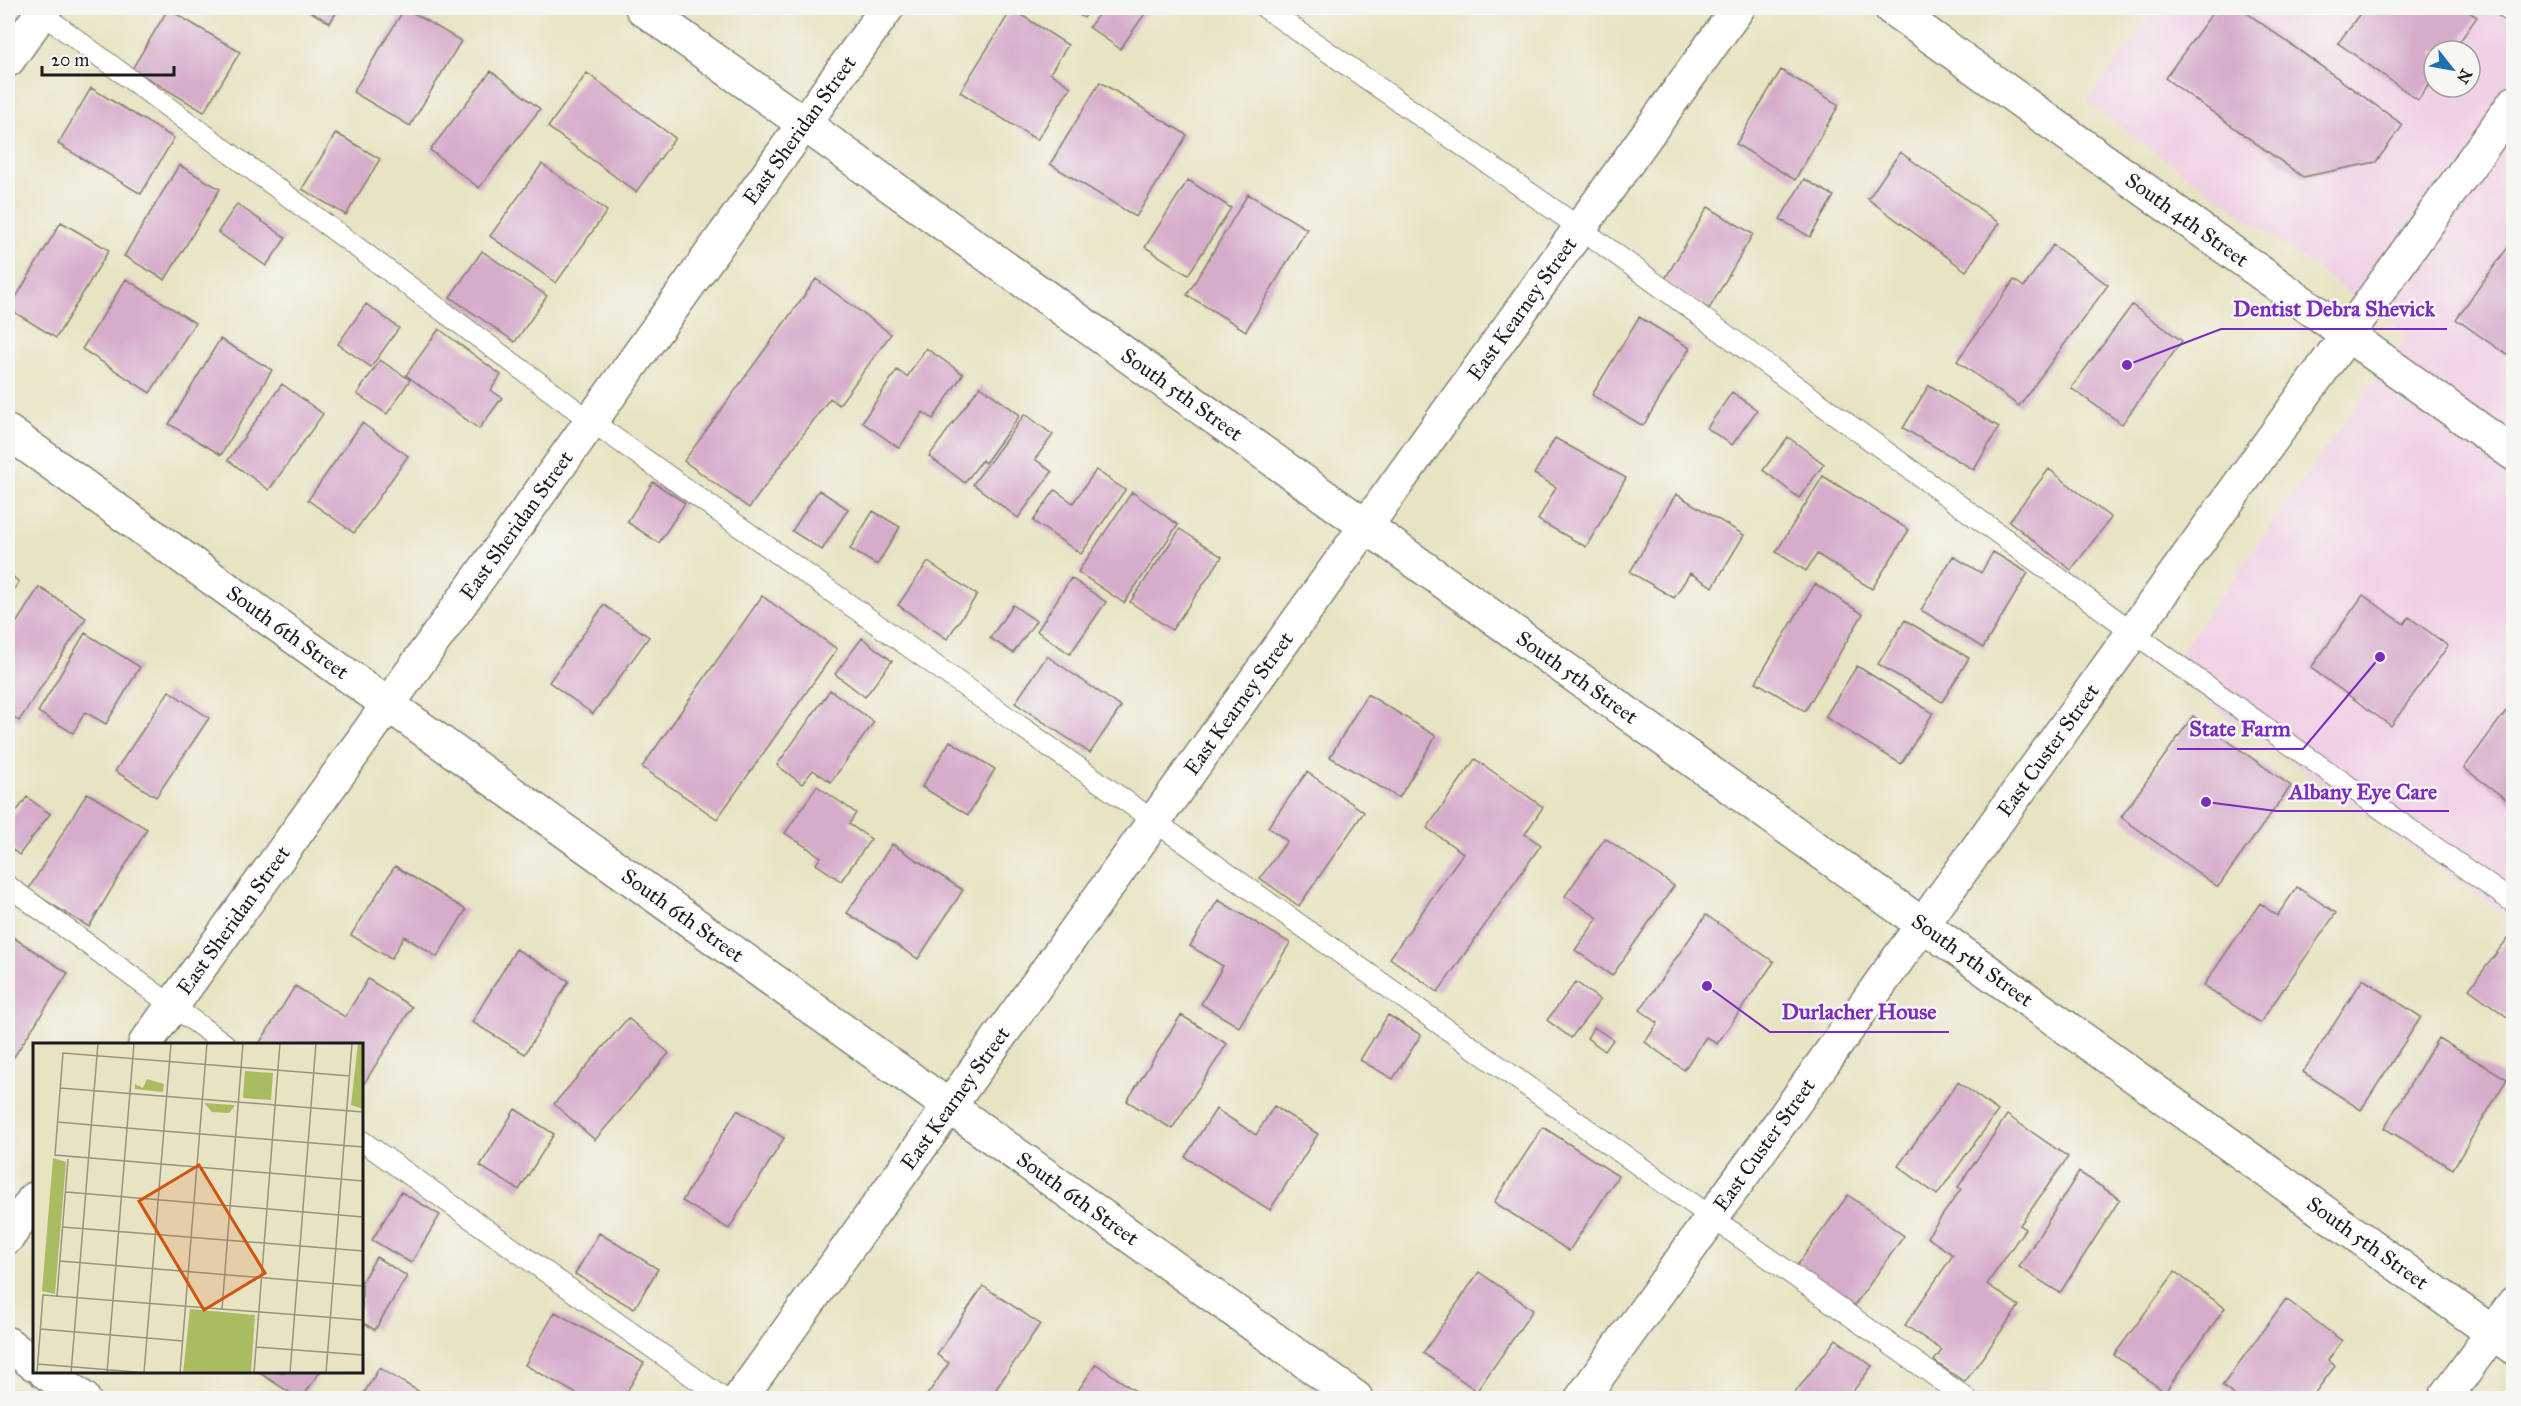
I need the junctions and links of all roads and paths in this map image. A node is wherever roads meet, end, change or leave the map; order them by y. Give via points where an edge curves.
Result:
1 (642, 8) edge
2 (887, 8) edge
3 (1265, 8) edge
4 (1738, 8) edge
5 (1891, 8) edge
6 (2505, 8) edge
7 (43, 10) edge
8 (2514, 14) edge
9 (8, 60) edge
10 (2514, 102) edge
11 (804, 124) junction
12 (1580, 228) junction
13 (2347, 335) junction
14 (591, 421) junction
15 (8, 432) edge
16 (2514, 454) edge
17 (1366, 526) junction
18 (2133, 633) junction
19 (388, 705) junction
20 (1154, 822) junction
21 (8, 886) edge
22 (2514, 903) edge
23 (1922, 925) junction
24 (172, 1007) junction
25 (146, 1043) edge
26 (224, 1043) edge
27 (949, 1107) junction
28 (363, 1142) edge
29 (33, 1200) edge
30 (1713, 1217) junction
31 (8, 1237) edge
32 (2514, 1303) edge
33 (2503, 1341) edge
34 (8, 1344) edge
35 (33, 1363) edge
36 (48, 1373) edge
37 (83, 1398) edge
38 (723, 1398) edge
39 (740, 1398) edge
40 (1356, 1398) edge
41 (1582, 1398) edge
42 (1966, 1398) edge
43 (2445, 1398) edge

1 - 11 street, South 5th Street
2 - 11 street, East Sheridan Street
3 - 12 lane
4 - 12 street, East Kearney Street
5 - 13 street, South 4th Street
6 - 8 lane
7 - 9 street
7 - 14 lane
10 - 13 street, East Custer Street
11 - 14 street, East Sheridan Street
11 - 17 street, South 5th Street
12 - 17 street, East Kearney Street
12 - 18 lane
13 - 16 street, South 4th Street
13 - 18 street, East Custer Street
14 - 19 street, East Sheridan Street
14 - 20 lane
15 - 19 street, South 6th Street
17 - 20 street, East Kearney Street
17 - 23 street, South 5th Street
18 - 22 lane
18 - 23 street, East Custer Street
19 - 24 street, East Sheridan Street
19 - 27 street, South 6th Street
20 - 27 street, East Kearney Street
20 - 30 lane
21 - 24 lane
23 - 30 street, East Custer Street
23 - 33 street, South 5th Street
24 - 25 street, East Sheridan Street
24 - 26 lane
27 - 39 street, East Kearney Street
27 - 40 street, South 6th Street
28 - 38 lane
29 - 31 street
30 - 41 street, East Custer Street
30 - 42 lane
32 - 33 street
33 - 43 street
34 - 35 street
36 - 37 street

